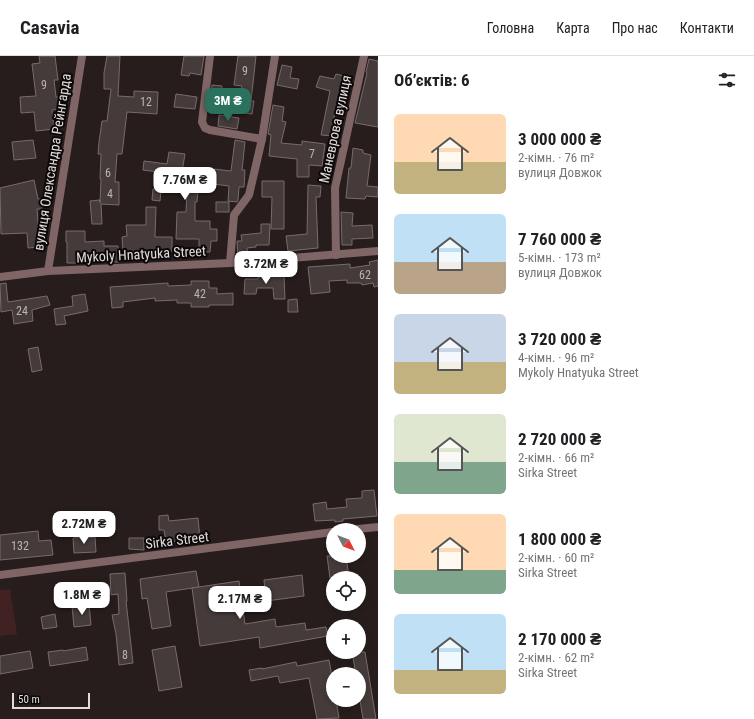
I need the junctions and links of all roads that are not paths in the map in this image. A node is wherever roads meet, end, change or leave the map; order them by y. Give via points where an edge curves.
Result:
1 (82, 56) edge
2 (210, 56) edge
3 (275, 56) edge
4 (364, 56) edge
5 (262, 138) junction
6 (378, 251) edge
7 (336, 255) junction
8 (230, 263) junction
9 (48, 272) junction
10 (0, 277) edge
11 (378, 527) edge
12 (366, 528) edge
13 (326, 533) edge
14 (0, 575) edge

1 - 9 street, вулиця Олександра Рейнгарда
2 - 5 street via 202,122 205,128
3 - 5 street
4 - 7 street, Маневрова вулиця via 335,188
5 - 8 street via 249,195 234,215
6 - 7 street, Mykoly Hnatyuka Street
7 - 8 street, Mykoly Hnatyuka Street
8 - 9 street, Mykoly Hnatyuka Street
9 - 10 street, Mykoly Hnatyuka Street
11 - 12 street
13 - 14 street, Sirka Street

